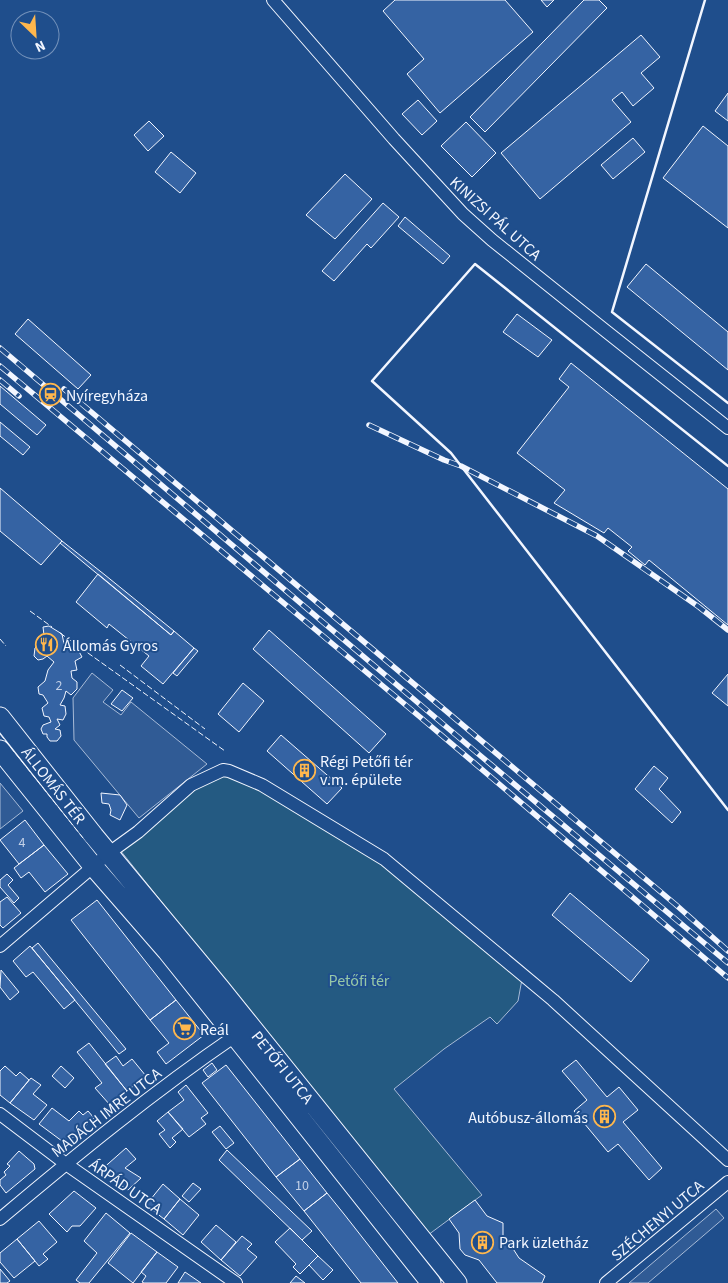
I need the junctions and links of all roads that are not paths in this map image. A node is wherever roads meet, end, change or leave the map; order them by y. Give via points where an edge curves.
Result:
1 (273, 0) edge
2 (728, 428) edge
3 (0, 717) edge
4 (0, 750) edge
5 (109, 853) junction
6 (93, 866) junction
7 (0, 946) edge
8 (235, 1036) junction
9 (0, 1114) edge
10 (728, 1160) edge
11 (66, 1164) junction
12 (728, 1182) edge
13 (0, 1218) edge
14 (236, 1283) edge
15 (431, 1283) edge
16 (457, 1283) edge
17 (606, 1283) edge

1 - 2 street, KINIZSI PÁL UTCA via 463,214
3 - 5 main road, ÁLLOMÁS TÉR
4 - 6 main road, ÁLLOMÁS TÉR
5 - 6 street
5 - 10 street via 191,785 223,770 248,778 384,859 553,1000
5 - 16 main road, PETŐFI UTCA
6 - 7 street
6 - 8 main road, PETŐFI UTCA
8 - 11 street, MADÁCH IMRE UTCA
8 - 15 main road, PETŐFI UTCA
9 - 11 street, ÁRPÁD UTCA
11 - 13 street, MADÁCH IMRE UTCA
11 - 14 street, ÁRPÁD UTCA
12 - 17 street, SZÉCHENYI UTCA

